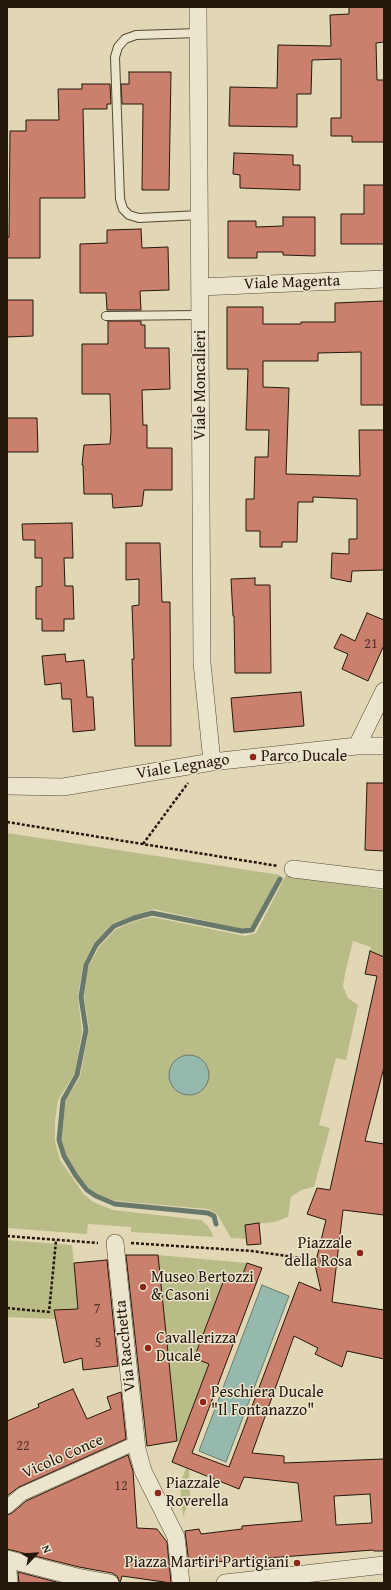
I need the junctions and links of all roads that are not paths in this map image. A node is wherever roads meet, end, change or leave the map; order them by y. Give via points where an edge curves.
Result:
1 (198, 7) edge
2 (199, 33) junction
3 (200, 215) junction
4 (384, 279) edge
5 (200, 287) junction
6 (200, 315) junction
7 (106, 316) dead end
8 (384, 691) edge
9 (357, 746) junction
10 (384, 746) edge
11 (212, 762) junction
12 (7, 786) edge
13 (293, 869) road end
14 (384, 880) edge
15 (115, 1243) road end
16 (136, 1446) junction
17 (7, 1507) edge
18 (7, 1559) edge
19 (384, 1565) edge
20 (182, 1572) edge
21 (9, 1583) edge
22 (110, 1583) edge
23 (225, 1583) edge

1 - 2 street, Viale Moncalieri
2 - 3 street, Viale Moncalieri
2 - 3 lane via 136,36 125,39 118,47 115,57 120,199 123,208 139,218
3 - 5 street, Viale Moncalieri
4 - 5 street, Viale Magenta
5 - 6 street, Viale Moncalieri
6 - 7 lane
6 - 11 street, Viale Moncalieri via 202,663
8 - 9 street
9 - 10 street, Viale Legnago
9 - 11 street, Viale Legnago
11 - 12 street, Viale Legnago via 63,787
13 - 14 street
15 - 16 street, Via Racchetta
16 - 17 street, Vicolo Conce via 22,1494
16 - 20 street via 143,1471 176,1537
18 - 21 street
18 - 22 street
19 - 23 street

